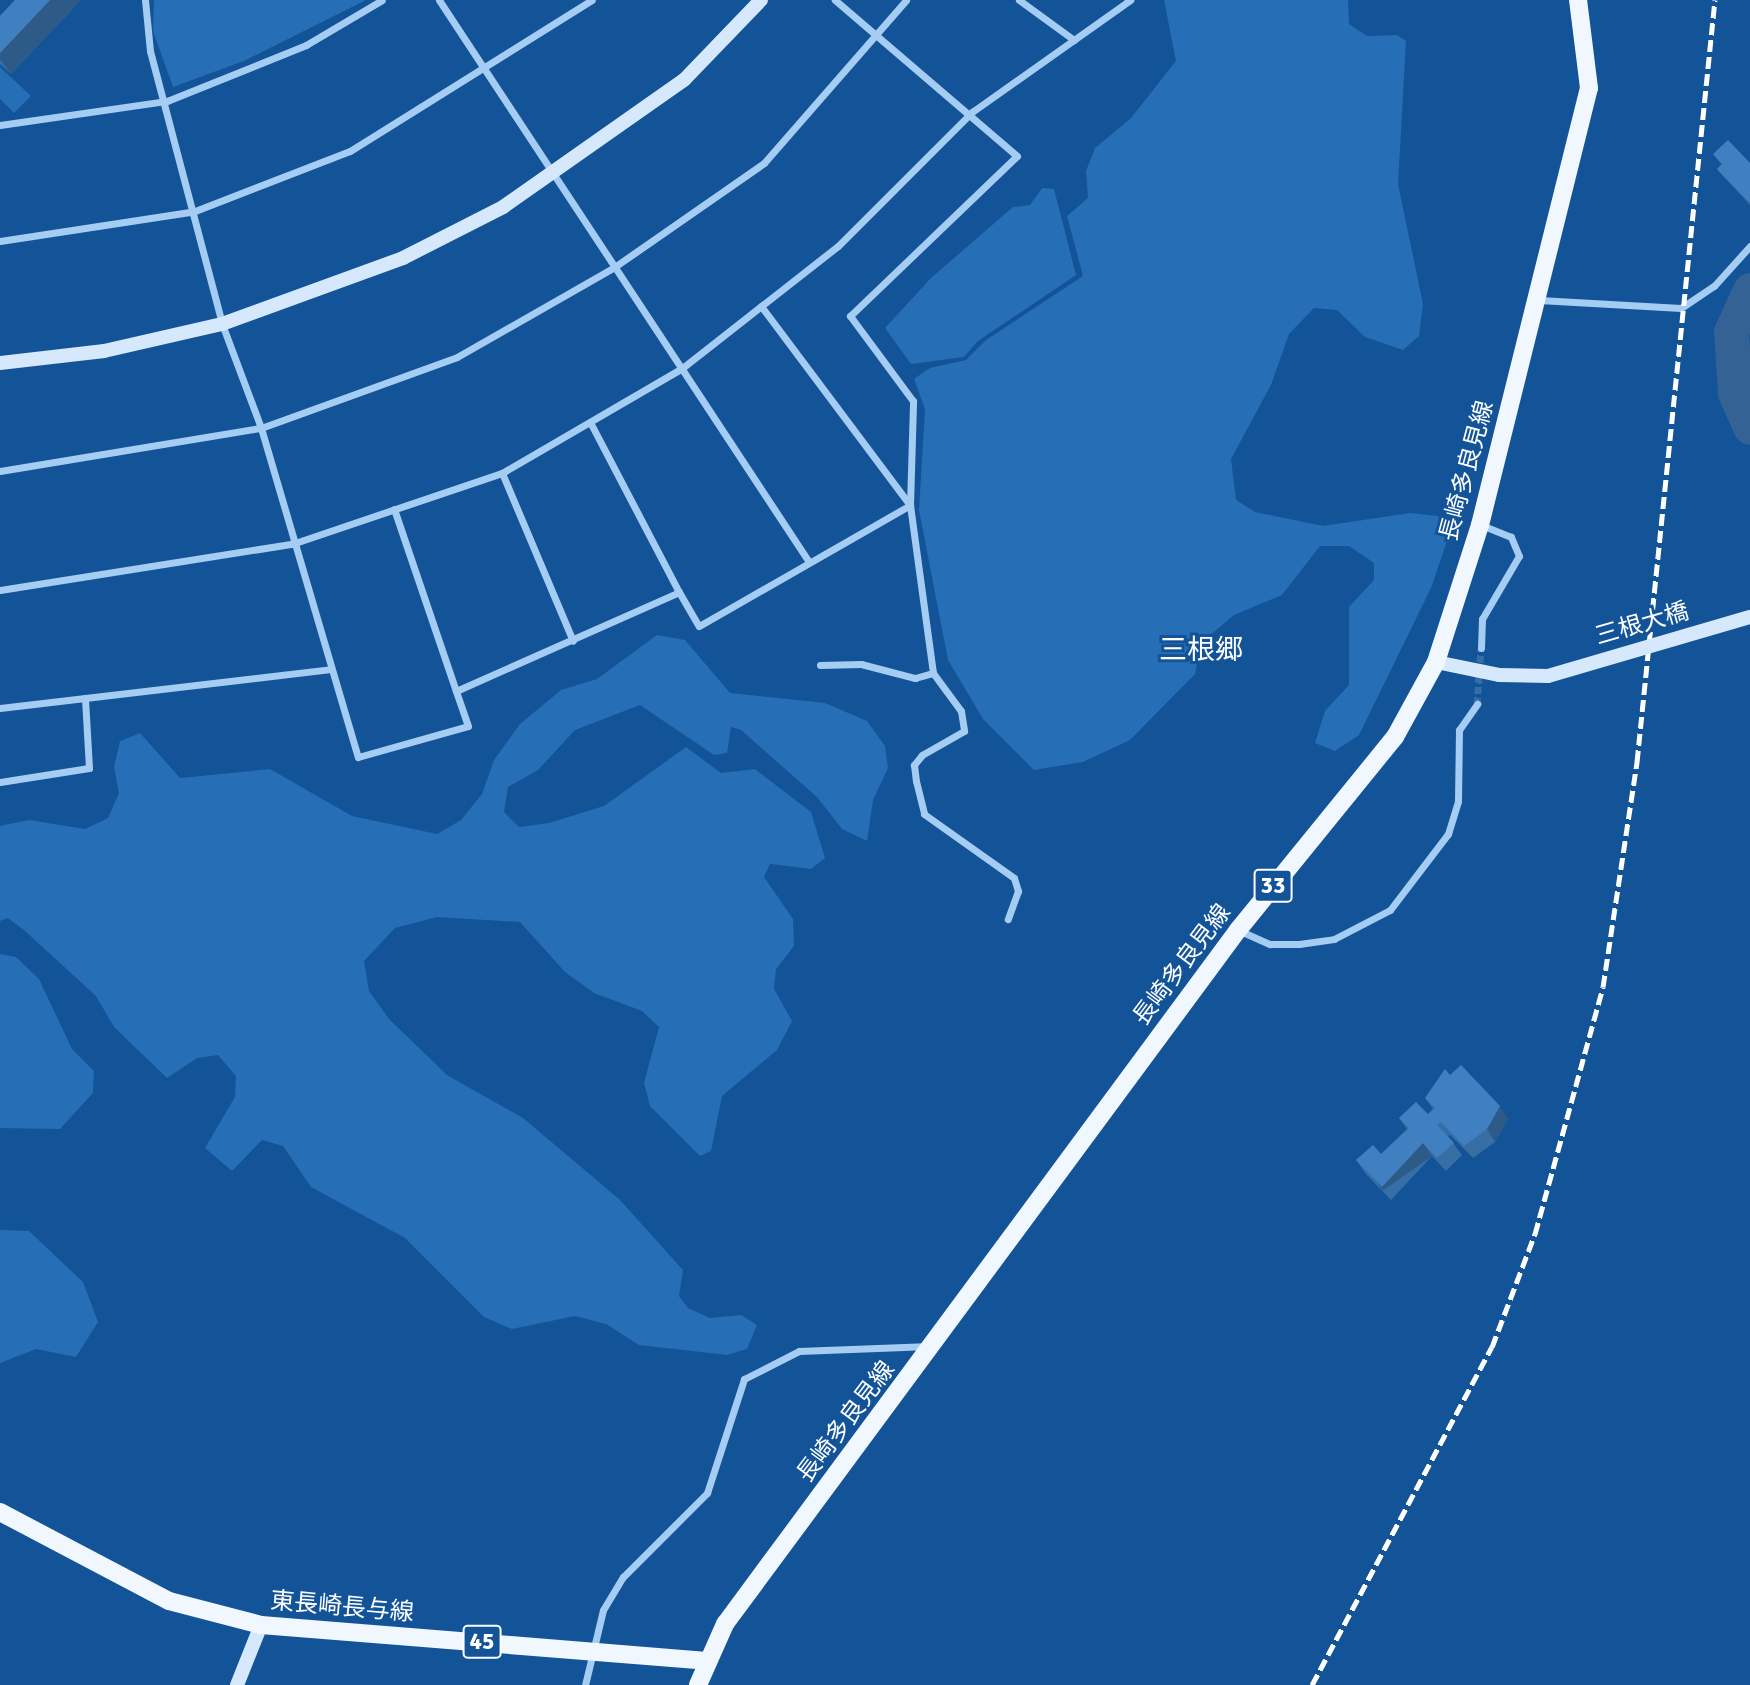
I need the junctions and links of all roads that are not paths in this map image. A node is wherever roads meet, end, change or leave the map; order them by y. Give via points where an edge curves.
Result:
1 (145, 0) edge
2 (383, 0) edge
3 (439, 0) edge
4 (592, 0) edge
5 (761, 0) edge
6 (835, 0) edge
7 (906, 0) edge
8 (1019, 0) edge
9 (1129, 0) edge
10 (1578, 0) edge
11 (875, 37) junction
12 (1074, 40) junction
13 (488, 68) junction
14 (167, 101) junction
15 (972, 112) junction
16 (0, 125) edge
17 (554, 170) junction
18 (195, 211) junction
19 (0, 240) edge
20 (1750, 246) edge
21 (613, 268) junction
22 (1539, 300) junction
23 (761, 306) junction
24 (222, 324) junction
25 (0, 363) edge
26 (681, 369) junction
27 (590, 422) junction
28 (261, 428) junction
29 (0, 471) edge
30 (502, 473) junction
31 (910, 505) junction
32 (394, 509) junction
33 (1480, 525) junction
34 (292, 544) junction
35 (809, 562) junction
36 (0, 590) edge
37 (679, 592) junction
38 (1750, 617) edge
39 (573, 641) junction
40 (1480, 648) tunnel mouth
41 (1436, 662) junction
42 (820, 665) dead end
43 (331, 669) junction
44 (933, 673) junction
45 (456, 691) junction
46 (85, 698) junction
47 (1477, 704) tunnel mouth
48 (0, 708) edge
49 (0, 782) edge
50 (1007, 919) dead end
51 (1238, 930) junction
52 (934, 1346) junction
53 (0, 1511) edge
54 (261, 1625) junction
55 (591, 1649) junction
56 (704, 1661) junction
57 (237, 1685) edge
58 (585, 1685) edge
59 (698, 1685) edge

1 - 14 street via 150,51
2 - 14 street via 306,45
3 - 13 street
4 - 13 street
5 - 17 street via 684,80
6 - 11 street
7 - 11 street
8 - 12 street
9 - 12 street
10 - 22 main road, 長崎多良見線 / 33 via 1589,88
11 - 15 street
11 - 21 street via 764,163
12 - 15 street
13 - 17 street
13 - 18 street via 350,152
14 - 16 street
14 - 18 street
15 - 23 street via 838,246
15 - 31 street via 1017,156 850,316 914,401
17 - 21 street
17 - 24 street via 503,207 403,258
18 - 19 street
18 - 24 street
20 - 22 street via 1714,286 1681,308
21 - 26 street
21 - 28 street via 457,357
22 - 33 main road, 長崎多良見線 / 33
23 - 26 street
23 - 31 street
24 - 25 street via 104,351
24 - 28 street
26 - 27 street
26 - 35 street
27 - 30 street
27 - 37 street
28 - 29 street
28 - 34 street
30 - 32 street
30 - 39 street
31 - 35 street
31 - 44 street
32 - 34 street
32 - 45 street
33 - 40 street via 1511,537 1519,556 1482,619
33 - 41 main road, 長崎多良見線 / 33
34 - 36 street
34 - 43 street
35 - 37 street via 699,626
37 - 39 street
38 - 41 street, 三根大橋, bridge via 1548,676 1499,675
39 - 45 street
41 - 51 main road, 長崎多良見線 / 33 via 1395,737
42 - 44 street via 861,664 915,678
43 - 45 street via 358,757 468,726
43 - 46 street
44 - 50 street via 961,711 964,731 914,765 924,814 1014,878 1018,891
46 - 48 street
46 - 49 street via 89,768
47 - 51 street via 1459,730 1458,801 1448,834 1390,910 1334,939 1298,944 1270,944
51 - 52 main road, 長崎多良見線 / 33
52 - 55 street via 799,1351 744,1379 707,1493 623,1577
52 - 56 main road, 長崎多良見線 / 33 via 725,1623
53 - 54 main road, 東長崎長与線 / 45 via 169,1601
54 - 55 main road, 東長崎長与線 / 45
54 - 57 street
55 - 56 main road, 東長崎長与線 / 45
55 - 58 street
56 - 59 main road, 長崎多良見線 / 33

